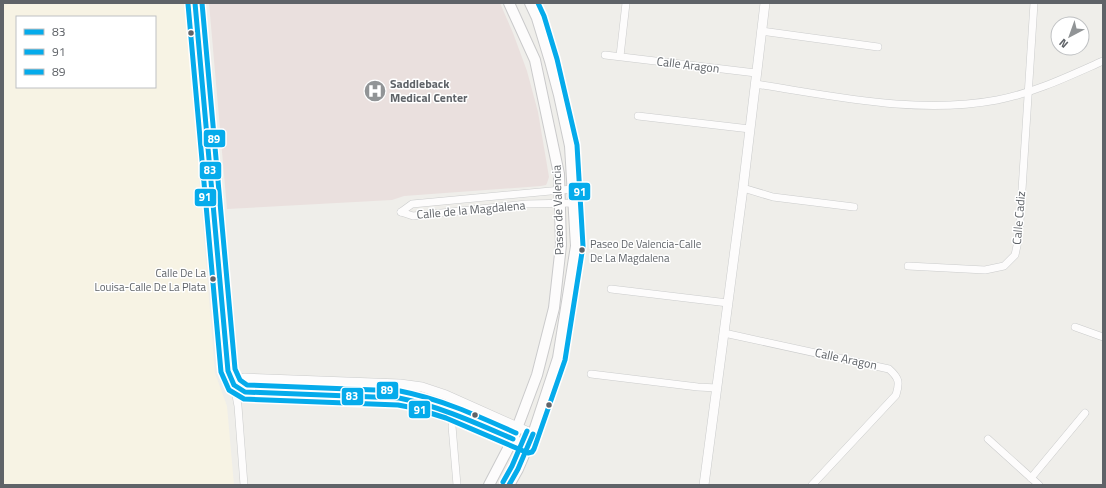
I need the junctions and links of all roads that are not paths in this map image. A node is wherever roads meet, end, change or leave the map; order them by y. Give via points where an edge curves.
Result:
1 (195, 3) edge
2 (509, 3) edge
3 (530, 3) edge
4 (626, 3) edge
5 (765, 3) edge
6 (1034, 3) edge
7 (762, 31) junction
8 (878, 47) dead end
9 (605, 55) dead end
10 (620, 56) junction
11 (1103, 62) edge
12 (756, 73) junction
13 (755, 84) junction
14 (1028, 92) junction
15 (638, 116) dead end
16 (750, 129) junction
17 (743, 188) junction
18 (572, 189) junction
19 (560, 191) junction
20 (573, 203) junction
21 (560, 204) junction
22 (854, 207) dead end
23 (908, 266) dead end
24 (611, 289) dead end
25 (728, 303) junction
26 (1075, 327) dead end
27 (724, 332) junction
28 (1102, 336) edge
29 (591, 374) dead end
30 (234, 385) junction
31 (717, 388) junction
32 (458, 400) junction
33 (1085, 413) dead end
34 (454, 414) junction
35 (518, 427) junction
36 (533, 434) junction
37 (513, 439) junction
38 (988, 439) dead end
39 (528, 446) junction
40 (1031, 478) junction
41 (244, 485) edge
42 (457, 485) edge
43 (489, 485) edge
44 (509, 485) edge
45 (704, 485) edge
46 (812, 485) edge
47 (1039, 485) edge

1 - 30 street via 228,371
2 - 19 main road, Paseo de Valencia via 535,60 559,174
3 - 18 main road, Paseo de Valencia via 560,95 570,146
4 - 10 street
5 - 7 street
6 - 14 street, Calle Cadiz
7 - 8 street
7 - 12 street
9 - 10 street, Calle Aragon
10 - 12 street, Calle Aragon
11 - 14 street
12 - 13 street
13 - 14 street via 889,104 962,104 990,101
13 - 16 street
14 - 23 street, Calle Cadiz via 1020,221 1015,255 1004,266 984,270
15 - 16 street
16 - 17 street
17 - 22 street via 773,197
17 - 25 street
18 - 19 street, Calle de la Magdalena
18 - 20 main road, Paseo de Valencia
19 - 21 main road, Paseo de Valencia
19 - 21 street, Calle de la Magdalena via 412,204 401,212 413,216 526,204
20 - 21 street, Calle de la Magdalena
20 - 36 main road, Paseo de Valencia via 576,246 558,358
21 - 35 main road, Paseo de Valencia via 561,245 554,308 537,375
24 - 25 street
25 - 27 street
26 - 28 street
27 - 31 street
27 - 46 street, Calle Aragon via 889,369 897,376 899,386 896,395
29 - 31 street
30 - 32 street via 244,378 400,384 430,389
30 - 34 street via 245,392 399,398 418,401
30 - 41 street
31 - 45 street
32 - 34 street
32 - 35 street
33 - 40 street
34 - 37 street
34 - 42 street via 452,426
35 - 36 street
35 - 37 main road, Paseo de Valencia
36 - 39 main road, Paseo de Valencia
37 - 39 street
37 - 43 main road, Paseo de Valencia
38 - 40 street
39 - 44 main road, Paseo de Valencia
40 - 47 street

